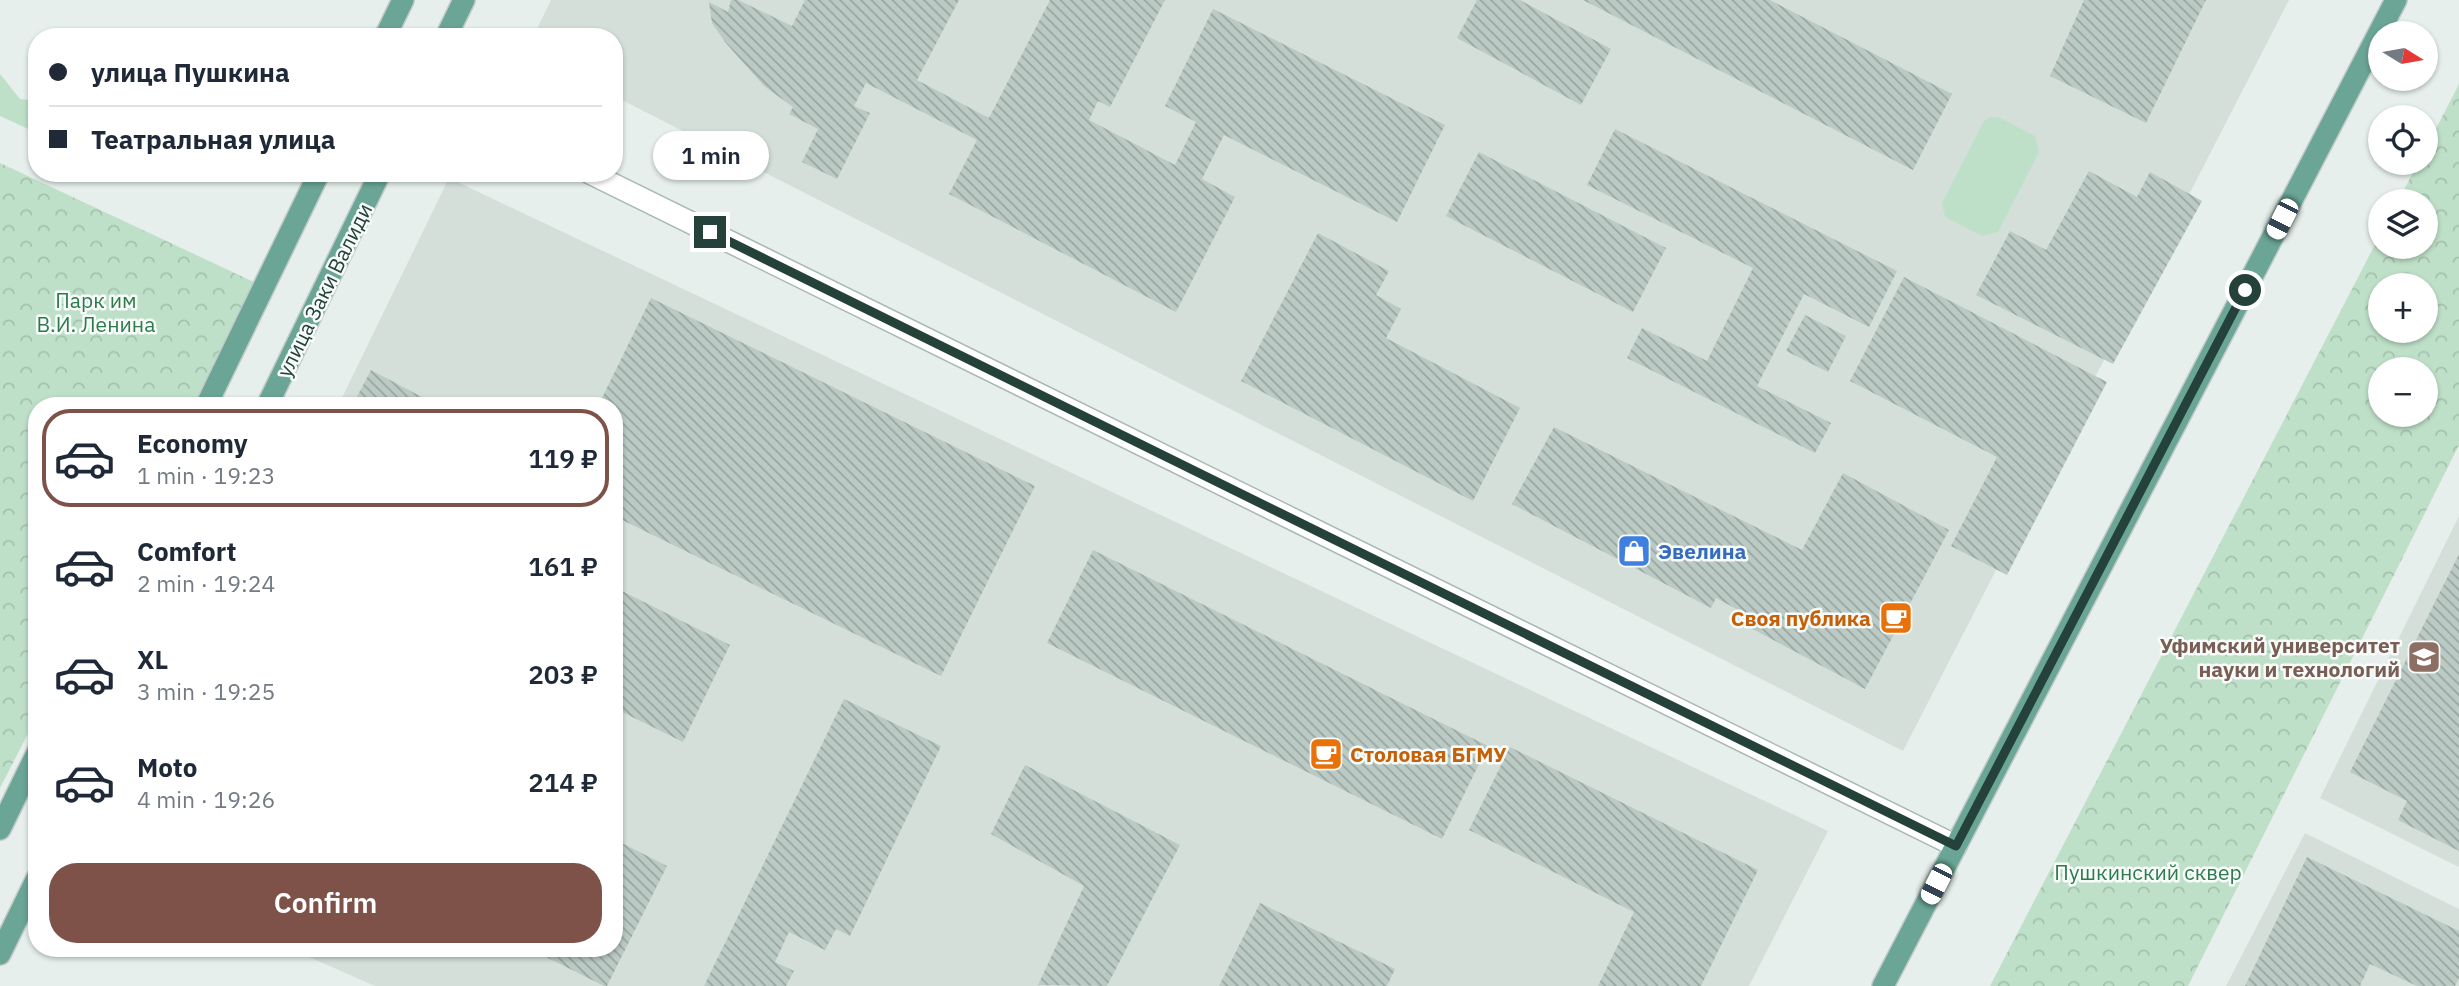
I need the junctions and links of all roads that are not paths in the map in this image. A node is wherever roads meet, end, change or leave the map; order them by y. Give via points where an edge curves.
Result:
1 (402, 0) edge
2 (464, 0) edge
3 (2396, 0) edge
4 (389, 28) edge
5 (450, 28) edge
6 (314, 182) edge
7 (376, 182) edge
8 (608, 182) edge
9 (209, 397) edge
10 (271, 397) edge
11 (28, 771) edge
12 (0, 829) edge
13 (1956, 846) junction
14 (28, 896) edge
15 (0, 954) edge
16 (1883, 986) edge

1 - 4 main road
2 - 5 main road
3 - 13 main road
6 - 9 main road
7 - 10 main road, улица Заки Валиди
8 - 13 street
11 - 12 main road
13 - 16 main road
14 - 15 main road

